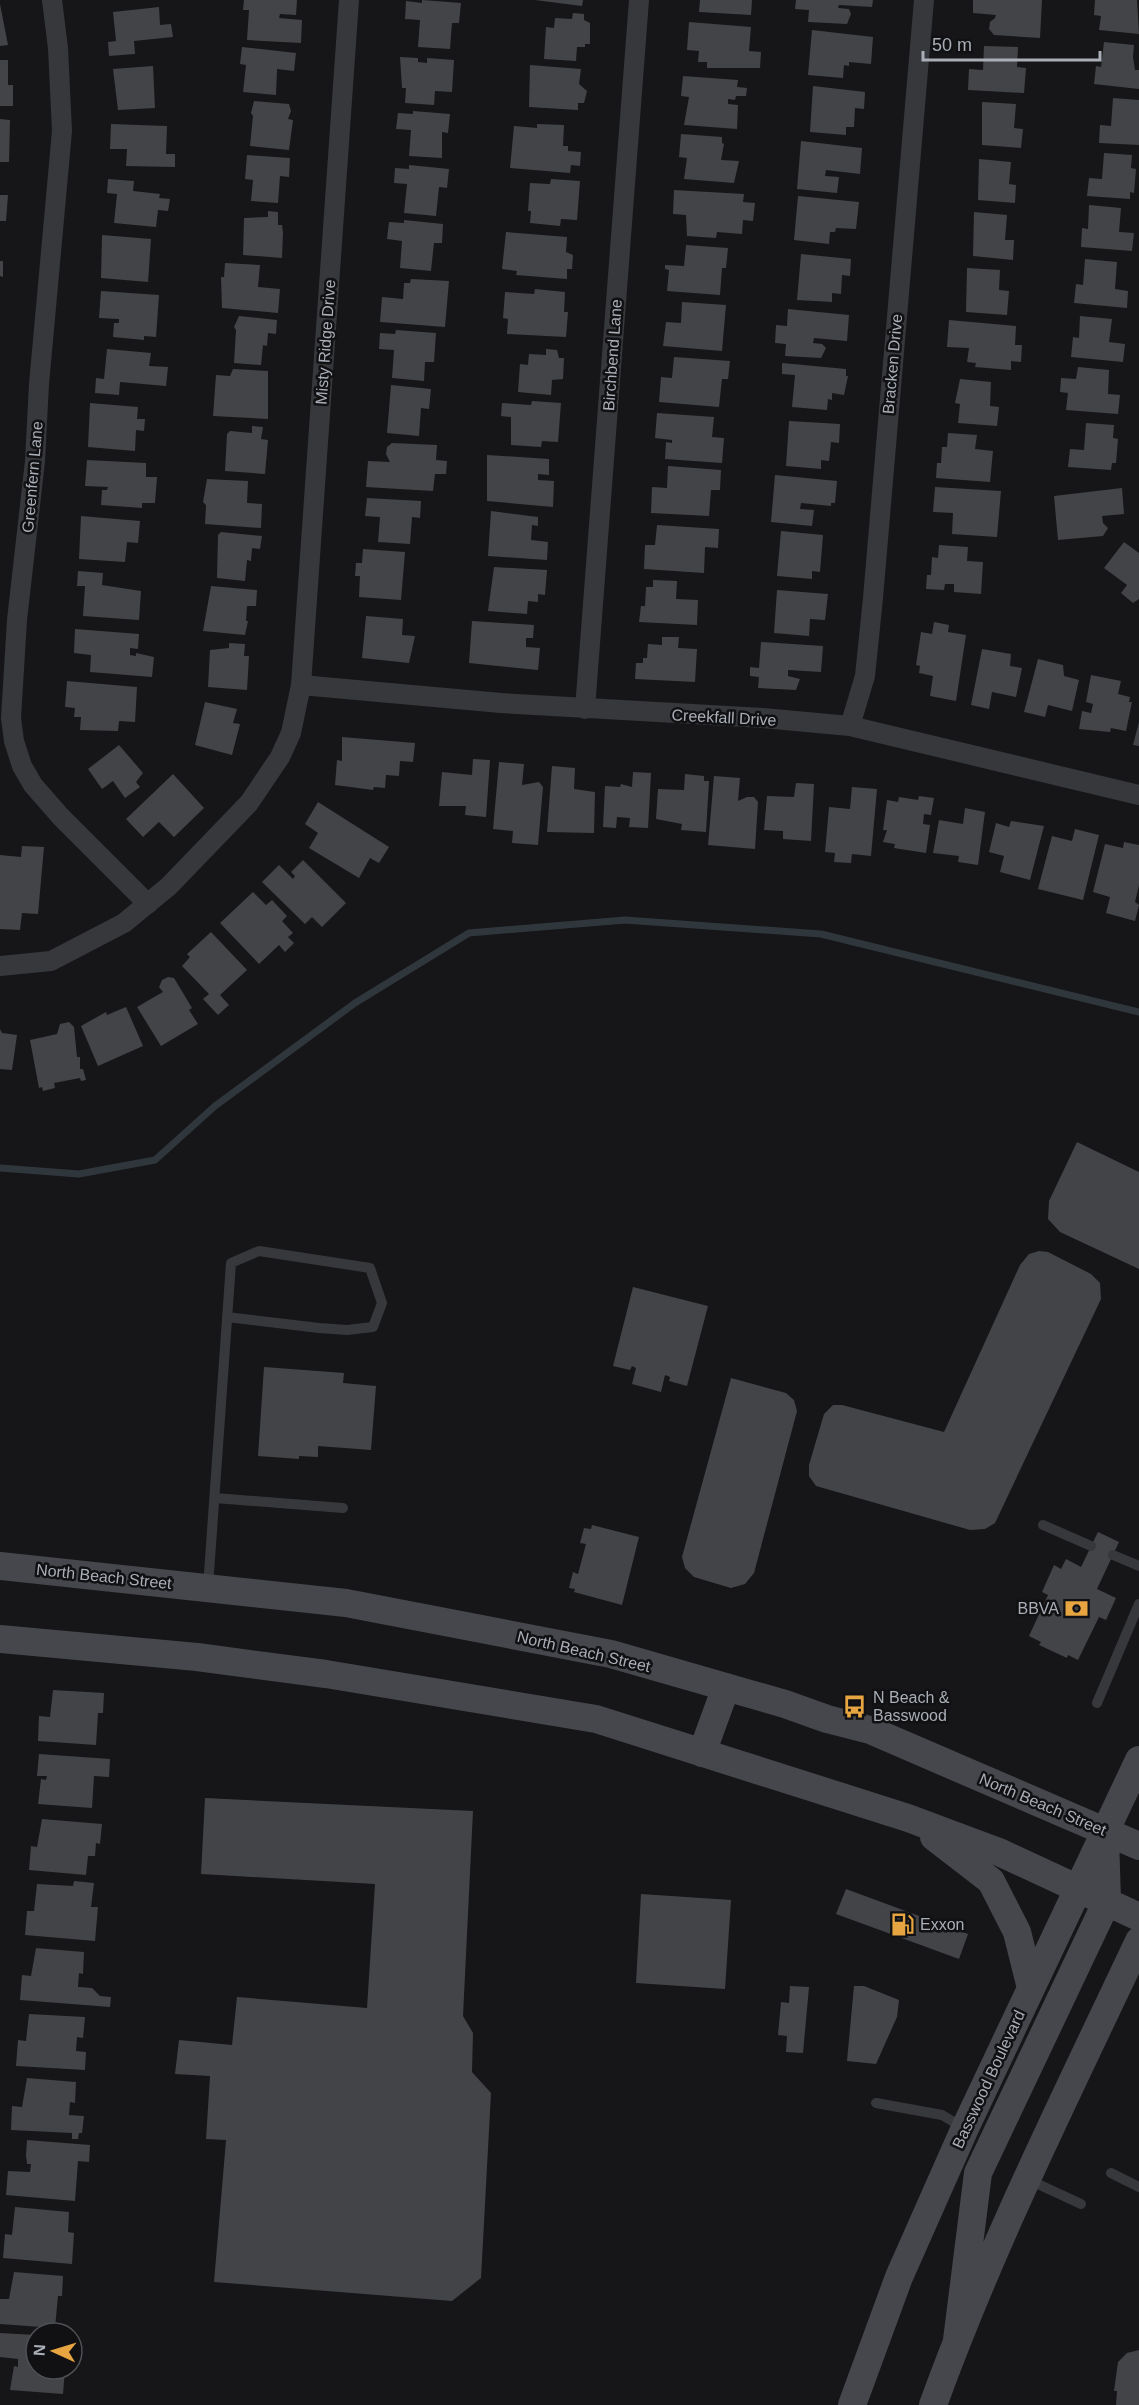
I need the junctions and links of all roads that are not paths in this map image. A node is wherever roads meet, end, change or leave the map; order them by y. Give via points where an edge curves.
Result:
1 (52, 0) edge
2 (349, 0) edge
3 (639, 0) edge
4 (924, 0) edge
5 (301, 685) junction
6 (585, 709) junction
7 (850, 726) junction
8 (1139, 795) edge
9 (148, 904) junction
10 (0, 966) edge
11 (227, 1317) junction
12 (215, 1498) junction
13 (343, 1508) dead end
14 (1043, 1525) dead end
15 (1091, 1546) dead end
16 (1113, 1555) dead end
17 (0, 1566) edge
18 (1139, 1566) edge
19 (207, 1587) junction
20 (1139, 1604) edge
21 (0, 1639) edge
22 (726, 1687) junction
23 (1097, 1703) dead end
24 (702, 1754) junction
25 (1139, 1760) edge
26 (908, 1818) junction
27 (1105, 1831) junction
28 (1139, 1846) edge
29 (1079, 1887) junction
30 (1107, 1901) junction
31 (1139, 1917) edge
32 (1139, 1941) edge
33 (1031, 1988) junction
34 (876, 2103) dead end
35 (965, 2128) junction
36 (1111, 2173) dead end
37 (1026, 2179) junction
38 (1139, 2187) edge
39 (1082, 2204) dead end
40 (957, 2340) junction
41 (852, 2405) edge
42 (933, 2405) edge

1 - 9 street, Greenfern Lane via 62,131 11,718 22,766 33,785
2 - 5 street, Misty Ridge Drive
3 - 6 street, Birchbend Lane
4 - 7 street, Bracken Drive via 873,598 865,676
5 - 6 street, Creekfall Drive
5 - 9 street, Misty Ridge Drive via 291,732 280,757 249,803
6 - 7 street, Creekfall Drive
7 - 8 street, Creekfall Drive
9 - 10 street, Misty Ridge Drive via 124,923 51,961
11 - 11 lane via 231,1263 259,1251 370,1268 382,1303 372,1327 347,1330
11 - 12 lane
12 - 13 lane
12 - 19 lane
14 - 15 lane
16 - 18 lane
17 - 19 main road, North Beach Street
19 - 22 main road, North Beach Street via 346,1603 611,1654
20 - 23 lane
21 - 24 main road via 197,1657 326,1674 596,1719
22 - 24 main road
22 - 27 main road, North Beach Street via 870,1730
24 - 26 main road
25 - 27 main road, Basswood Boulevard
26 - 29 main road
26 - 33 main road via 992,1881 1017,1932
27 - 28 main road, North Beach Street
27 - 29 main road, Basswood Boulevard
27 - 30 main road
29 - 30 main road
29 - 33 main road, Basswood Boulevard
30 - 31 main road
30 - 40 main road via 978,2173
32 - 37 main road
33 - 35 main road, Basswood Boulevard
34 - 35 lane via 942,2115
35 - 41 main road, Basswood Boulevard via 899,2277
36 - 38 lane
37 - 39 lane
37 - 40 main road
40 - 42 main road

